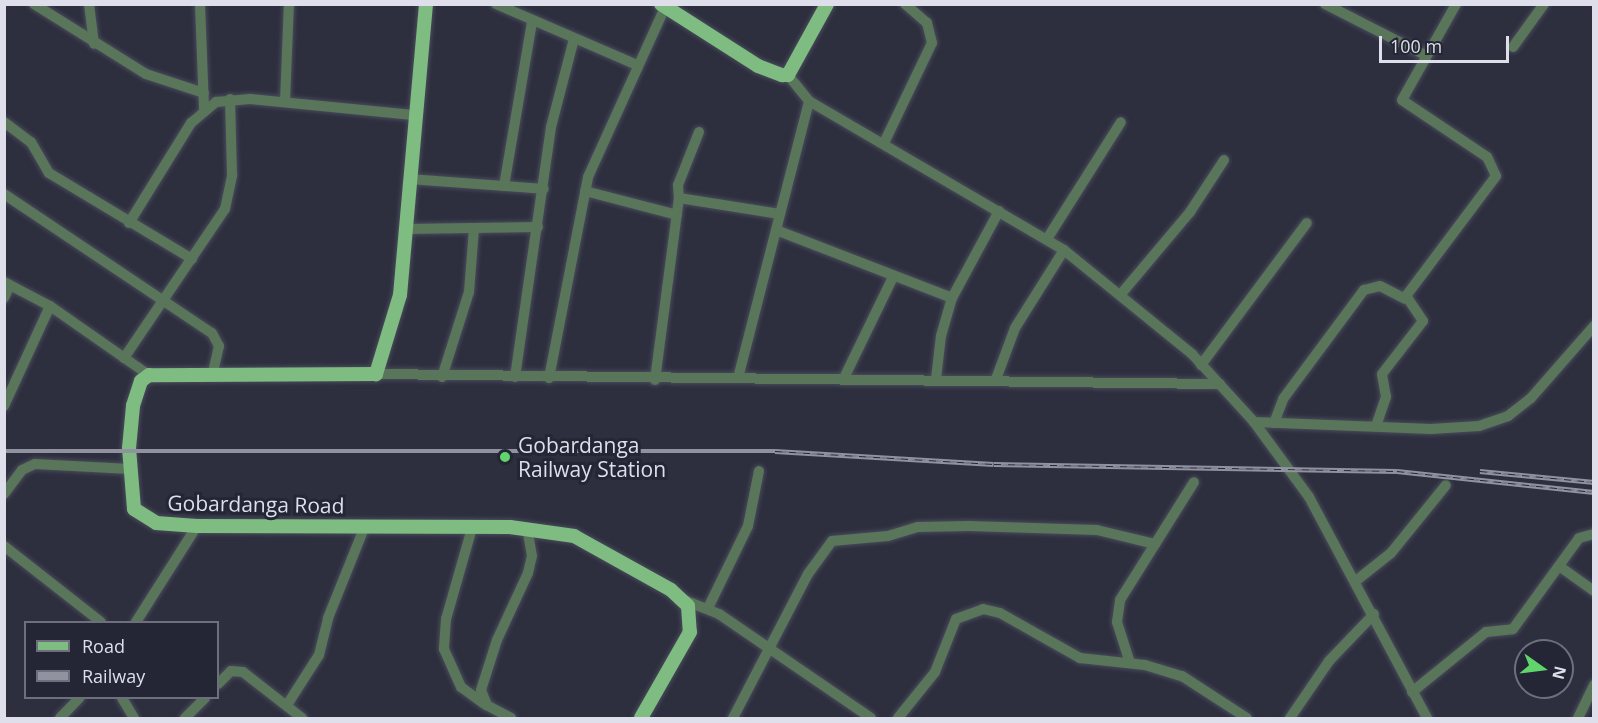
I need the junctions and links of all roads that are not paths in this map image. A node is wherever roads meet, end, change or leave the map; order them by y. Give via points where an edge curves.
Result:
1 (34, 4) edge
2 (89, 4) edge
3 (200, 4) edge
4 (289, 4) edge
5 (426, 4) edge
6 (496, 4) edge
7 (523, 4) edge
8 (827, 4) edge
9 (904, 4) edge
10 (1325, 4) edge
11 (1456, 4) edge
12 (1544, 4) edge
13 (663, 6) edge
14 (519, 16) junction
15 (532, 22) junction
16 (574, 39) junction
17 (94, 44) junction
18 (1513, 47) dead end
19 (1425, 55) junction
20 (638, 65) junction
21 (788, 75) junction
22 (204, 93) junction
23 (230, 99) junction
24 (808, 101) junction
25 (285, 102) junction
26 (204, 109) junction
27 (413, 115) junction
28 (4, 122) edge
29 (1121, 122) dead end
30 (699, 132) dead end
31 (884, 143) junction
32 (1224, 160) dead end
33 (409, 178) junction
34 (504, 186) junction
35 (544, 189) junction
36 (585, 191) junction
37 (4, 194) edge
38 (679, 198) junction
39 (999, 211) junction
40 (780, 214) junction
41 (677, 215) junction
42 (129, 223) junction
43 (1307, 223) dead end
44 (538, 227) junction
45 (474, 228) junction
46 (406, 230) junction
47 (776, 230) junction
48 (1047, 239) junction
49 (1064, 250) junction
50 (192, 259) junction
51 (893, 277) junction
52 (7, 283) edge
53 (1121, 294) junction
54 (4, 298) edge
55 (952, 298) junction
56 (1405, 299) junction
57 (162, 303) junction
58 (50, 306) junction
59 (1593, 326) edge
60 (124, 358) junction
61 (1201, 365) junction
62 (213, 373) junction
63 (376, 374) junction
64 (149, 375) junction
65 (442, 377) junction
66 (515, 377) junction
67 (549, 378) junction
68 (738, 378) junction
69 (844, 378) junction
70 (936, 379) junction
71 (996, 379) junction
72 (655, 380) junction
73 (1220, 384) junction
74 (4, 406) edge
75 (1254, 422) junction
76 (1274, 423) junction
77 (1376, 426) junction
78 (130, 469) junction
79 (759, 471) dead end
80 (1194, 482) dead end
81 (1446, 485) dead end
82 (4, 494) edge
83 (197, 526) junction
84 (365, 526) junction
85 (472, 528) junction
86 (527, 528) junction
87 (1593, 534) edge
88 (1155, 544) junction
89 (4, 546) edge
90 (1558, 566) junction
91 (1357, 580) junction
92 (1593, 591) edge
93 (684, 600) junction
94 (708, 608) junction
95 (1374, 614) junction
96 (100, 621) edge
97 (137, 621) edge
98 (771, 649) junction
99 (1130, 663) junction
100 (219, 683) edge
101 (1593, 685) edge
102 (1412, 692) junction
103 (78, 699) edge
104 (123, 699) edge
105 (204, 699) edge
106 (287, 705) junction
107 (487, 705) junction
108 (60, 718) edge
109 (134, 718) edge
110 (185, 718) edge
111 (303, 718) edge
112 (511, 718) edge
113 (641, 718) edge
114 (733, 718) edge
115 (871, 718) edge
116 (898, 718) edge
117 (1247, 718) edge
118 (1290, 718) edge
119 (1427, 718) edge
120 (1578, 718) edge

1 - 17 street
2 - 17 street
3 - 22 street
4 - 25 street
5 - 27 main road
6 - 14 street
7 - 14 street
8 - 21 main road
9 - 31 street via 927,23 932,43
10 - 19 street
11 - 19 street
12 - 18 street
13 - 20 street
13 - 21 main road via 758,66
14 - 15 street
15 - 16 street
15 - 34 street
16 - 20 street
16 - 35 street via 551,127
17 - 22 street via 164,83
19 - 56 street via 1402,100 1487,157 1496,176
20 - 36 street via 599,146
21 - 24 street
22 - 26 street
23 - 25 street
23 - 26 street
23 - 50 street via 228,200
24 - 31 street
24 - 40 street
25 - 27 street
26 - 42 street via 163,163
27 - 33 main road
28 - 42 street via 31,142 50,173
29 - 48 street
30 - 38 street via 678,185
31 - 39 street
32 - 53 street via 1190,212
33 - 34 street
33 - 46 main road
34 - 35 street
35 - 44 street
36 - 41 street
36 - 67 street
37 - 57 street
38 - 40 street
38 - 41 street
39 - 48 street
39 - 55 street
40 - 47 street
41 - 72 street
42 - 50 street
43 - 61 street
44 - 45 street
44 - 66 street
45 - 46 street
45 - 65 street via 467,300
46 - 63 main road via 397,312
47 - 51 street
47 - 68 street
48 - 49 street
49 - 53 street
49 - 71 street via 1015,328
50 - 57 street
51 - 55 street
51 - 69 street
52 - 54 street
52 - 58 street
53 - 61 street
55 - 70 street
56 - 76 street via 1380,286 1364,290 1283,399
56 - 77 street via 1420,311 1423,321 1382,374 1386,397
57 - 60 street
57 - 62 street via 216,339
58 - 60 street
58 - 74 street
59 - 77 street via 1531,399 1508,416 1465,428
60 - 64 street
61 - 73 street
62 - 63 main road
62 - 64 main road
63 - 65 street
64 - 78 main road, Gobardanga Road via 141,381 133,406
65 - 66 street
66 - 67 street
67 - 72 street
68 - 69 street
68 - 72 street
69 - 70 street
70 - 71 street
71 - 73 street
73 - 75 street
75 - 76 street
75 - 91 street via 1310,496
76 - 77 street
78 - 82 street via 35,464 22,470
78 - 83 main road, Gobardanga Road via 131,500 140,517
79 - 94 street via 748,526
80 - 88 street
81 - 91 street via 1391,553
83 - 84 main road, Gobardanga Road
83 - 97 street
84 - 85 main road, Gobardanga Road
84 - 106 street via 328,618 319,655
85 - 86 main road, Gobardanga Road
85 - 107 street via 446,619 444,649 461,687
86 - 93 main road, Gobardanga Road via 574,536
86 - 107 street via 530,564 483,679
87 - 90 street via 1582,534
88 - 98 street via 1097,530 969,526 841,538 832,541 808,574
88 - 99 street via 1117,610
89 - 96 street
90 - 92 street
90 - 102 street via 1513,629 1486,632
91 - 95 street
93 - 94 street
93 - 113 main road via 691,615 690,632
94 - 98 street
95 - 102 street
95 - 118 street via 1329,661
98 - 114 street
98 - 115 street
99 - 116 street via 1080,658 1000,613 969,610 956,619 940,662
99 - 117 street via 1194,682
100 - 106 street via 231,671 243,672
101 - 120 street
102 - 119 street
103 - 108 street
104 - 109 street
105 - 110 street
106 - 111 street
107 - 112 street

